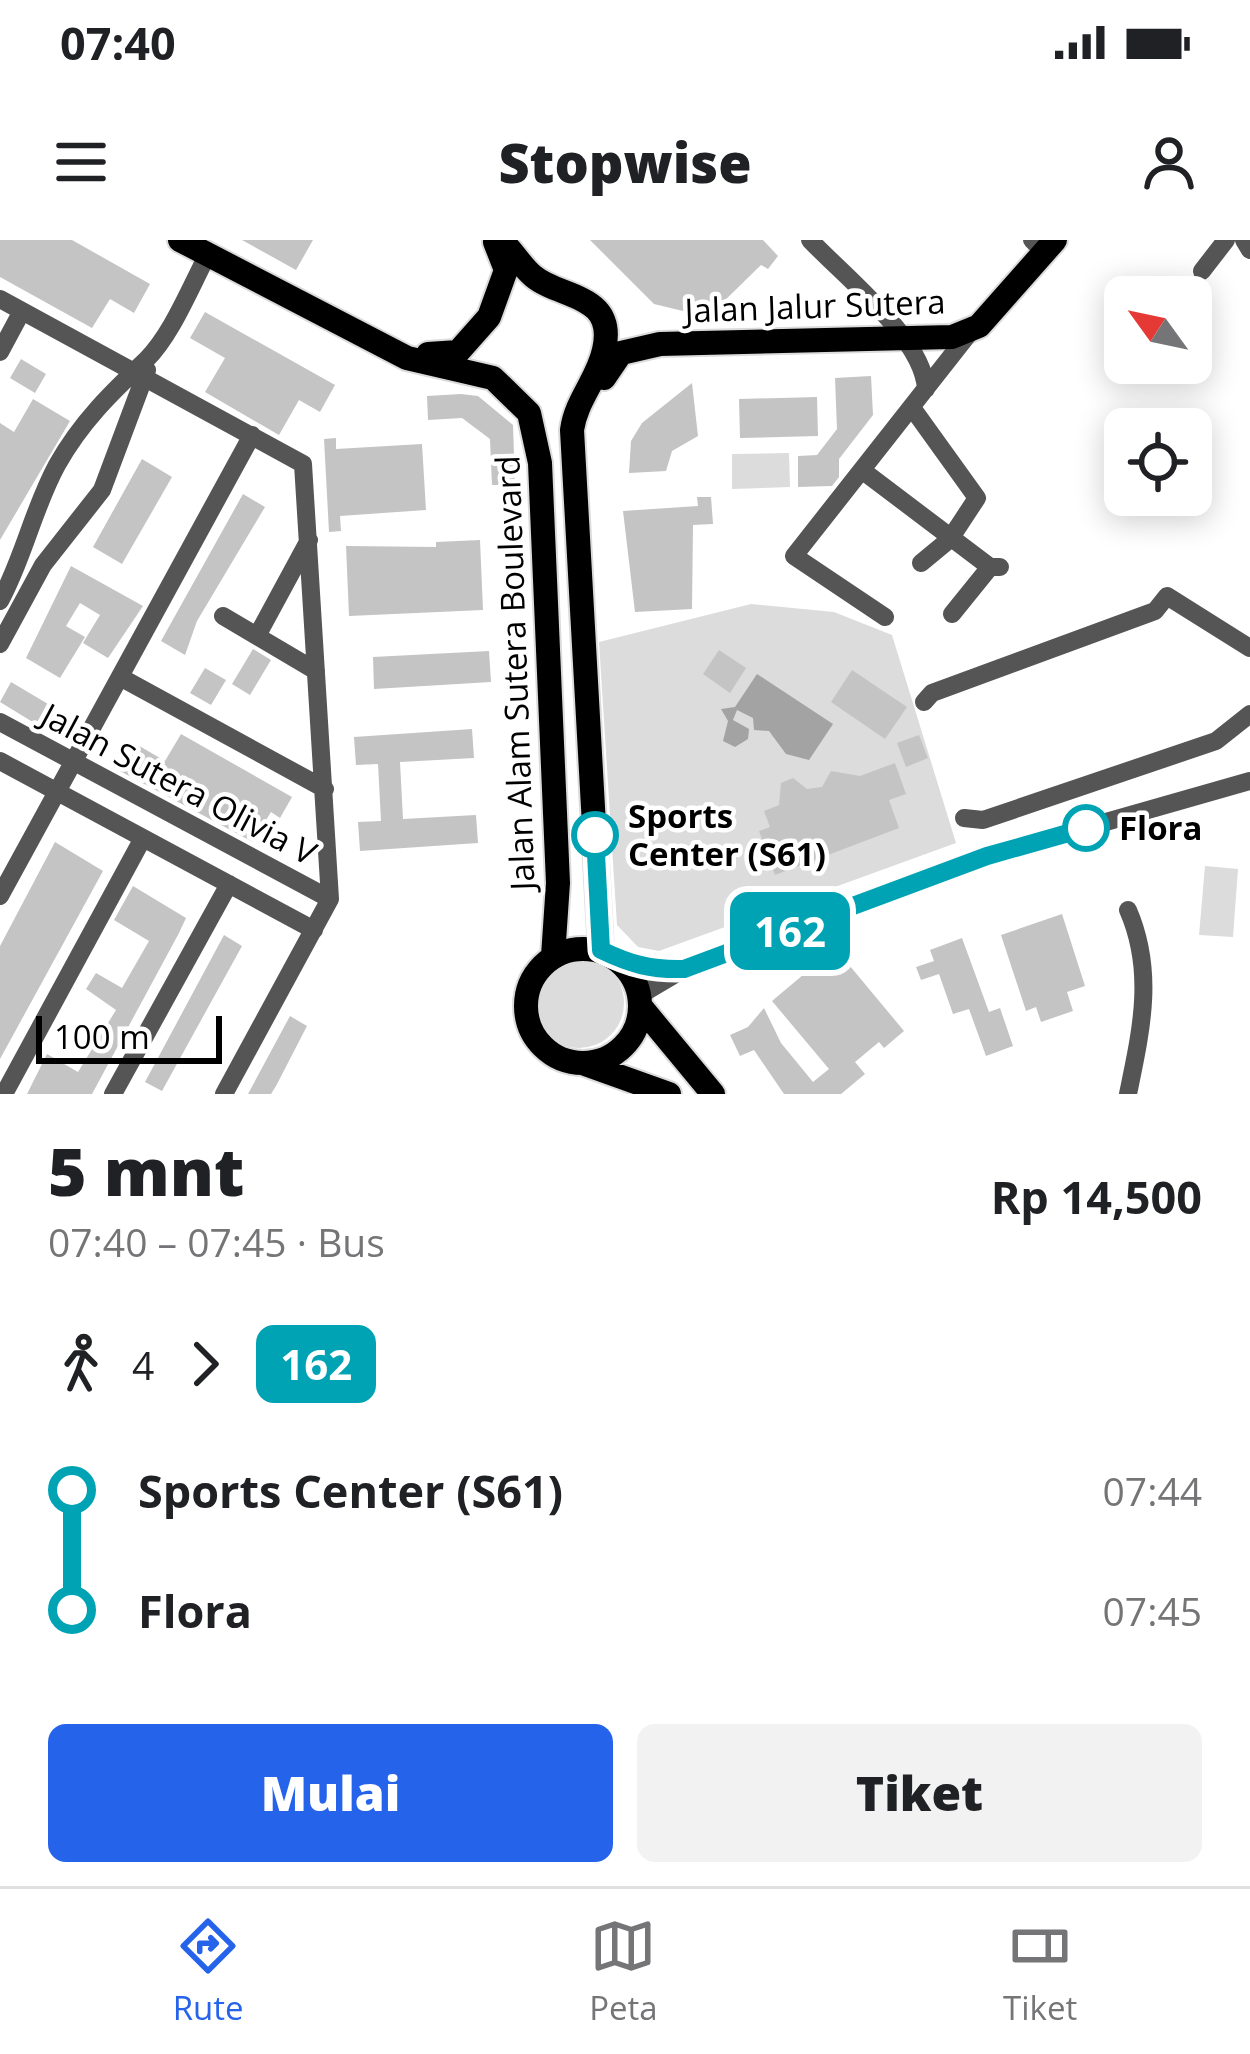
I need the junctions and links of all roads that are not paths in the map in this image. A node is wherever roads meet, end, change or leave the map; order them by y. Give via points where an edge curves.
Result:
1 (180, 240) edge
2 (498, 240) edge
3 (810, 240) edge
4 (1226, 240) edge
5 (1244, 240) edge
6 (1040, 241) edge
7 (1250, 250) edge
8 (208, 256) junction
9 (1202, 271) dead end
10 (0, 299) edge
11 (22, 311) junction
12 (599, 314) junction
13 (971, 331) junction
14 (369, 338) junction
15 (914, 339) junction
16 (660, 344) junction
17 (0, 352) edge
18 (141, 369) junction
19 (926, 389) junction
20 (913, 409) junction
21 (574, 412) junction
22 (252, 435) junction
23 (863, 471) junction
24 (310, 538) junction
25 (950, 538) junction
26 (34, 560) junction
27 (921, 563) dead end
28 (0, 601) edge
29 (952, 614) dead end
30 (223, 616) dead end
31 (884, 617) dead end
32 (257, 636) junction
33 (0, 644) edge
34 (1250, 648) edge
35 (316, 671) junction
36 (120, 677) junction
37 (924, 702) dead end
38 (1250, 714) edge
39 (0, 722) edge
40 (0, 761) edge
41 (74, 761) junction
42 (1250, 781) edge
43 (325, 789) junction
44 (57, 792) junction
45 (964, 818) dead end
46 (143, 838) junction
47 (229, 884) junction
48 (0, 896) edge
49 (329, 899) junction
50 (558, 904) junction
51 (598, 910) junction
52 (1128, 910) dead end
53 (314, 930) junction
54 (553, 956) junction
55 (612, 957) junction
56 (684, 969) junction
57 (640, 1001) junction
58 (583, 1064) junction
59 (4, 1094) edge
60 (113, 1094) edge
61 (224, 1094) edge
62 (669, 1094) edge
63 (713, 1094) edge
64 (1128, 1094) edge

1 - 8 main road
2 - 12 main road, Jalan Jalur Sutera via 531,274 578,294
2 - 14 main road via 506,271 499,293 458,352 414,352 382,335
3 - 15 street
4 - 9 street
5 - 7 street
6 - 13 main road
6 - 15 main road via 973,316
8 - 14 main road
8 - 18 street
10 - 11 street
11 - 17 street
11 - 18 street
12 - 16 main road, Jalan Jalur Sutera via 616,332
12 - 21 main road via 605,347
13 - 15 main road, Jalan Jalur Sutera
13 - 19 street
14 - 50 main road, Jalan Alam Sutera Boulevard via 407,358 493,378 529,412 538,435
15 - 16 main road, Jalan Jalur Sutera
15 - 19 street
16 - 21 main road, Jalan Jalur Sutera via 621,353
18 - 22 street
18 - 26 street via 102,490
18 - 26 street via 86,419 57,465 34,514
19 - 20 street
20 - 23 street
20 - 25 street via 976,495
21 - 51 main road, Jalan Alam Sutera Boulevard
22 - 24 street via 296,458 305,473
22 - 36 street
23 - 25 street
23 - 31 street via 794,556
24 - 32 street
24 - 35 street
25 - 27 street
25 - 29 street via 995,567
26 - 28 street
26 - 33 street
30 - 32 street
32 - 35 street
34 - 37 street via 1167,596 1155,611
35 - 43 street
36 - 41 street
36 - 43 street
38 - 45 street via 1216,741 983,820
39 - 41 street, Jalan Sutera Olivia V
40 - 44 street, Jalan Sutera Olivia V
41 - 44 street
41 - 49 street, Jalan Sutera Olivia V
42 - 56 street via 987,856
43 - 49 street
44 - 46 street, Jalan Sutera Olivia V
44 - 48 street
46 - 47 street, Jalan Sutera Olivia V
46 - 59 street
47 - 53 street, Jalan Sutera Olivia V
47 - 60 street
49 - 53 street
50 - 51 main road via 581,939
50 - 54 main road, Jalan Alam Sutera Boulevard
51 - 55 main road, Jalan Alam Sutera Boulevard
52 - 64 street via 1145,992
53 - 61 street
54 - 55 main road via 577,948
54 - 58 main road via 528,990 531,1031 562,1060
55 - 56 street
55 - 57 main road
56 - 57 street
57 - 58 main road via 629,1040
57 - 63 main road
58 - 62 main road

